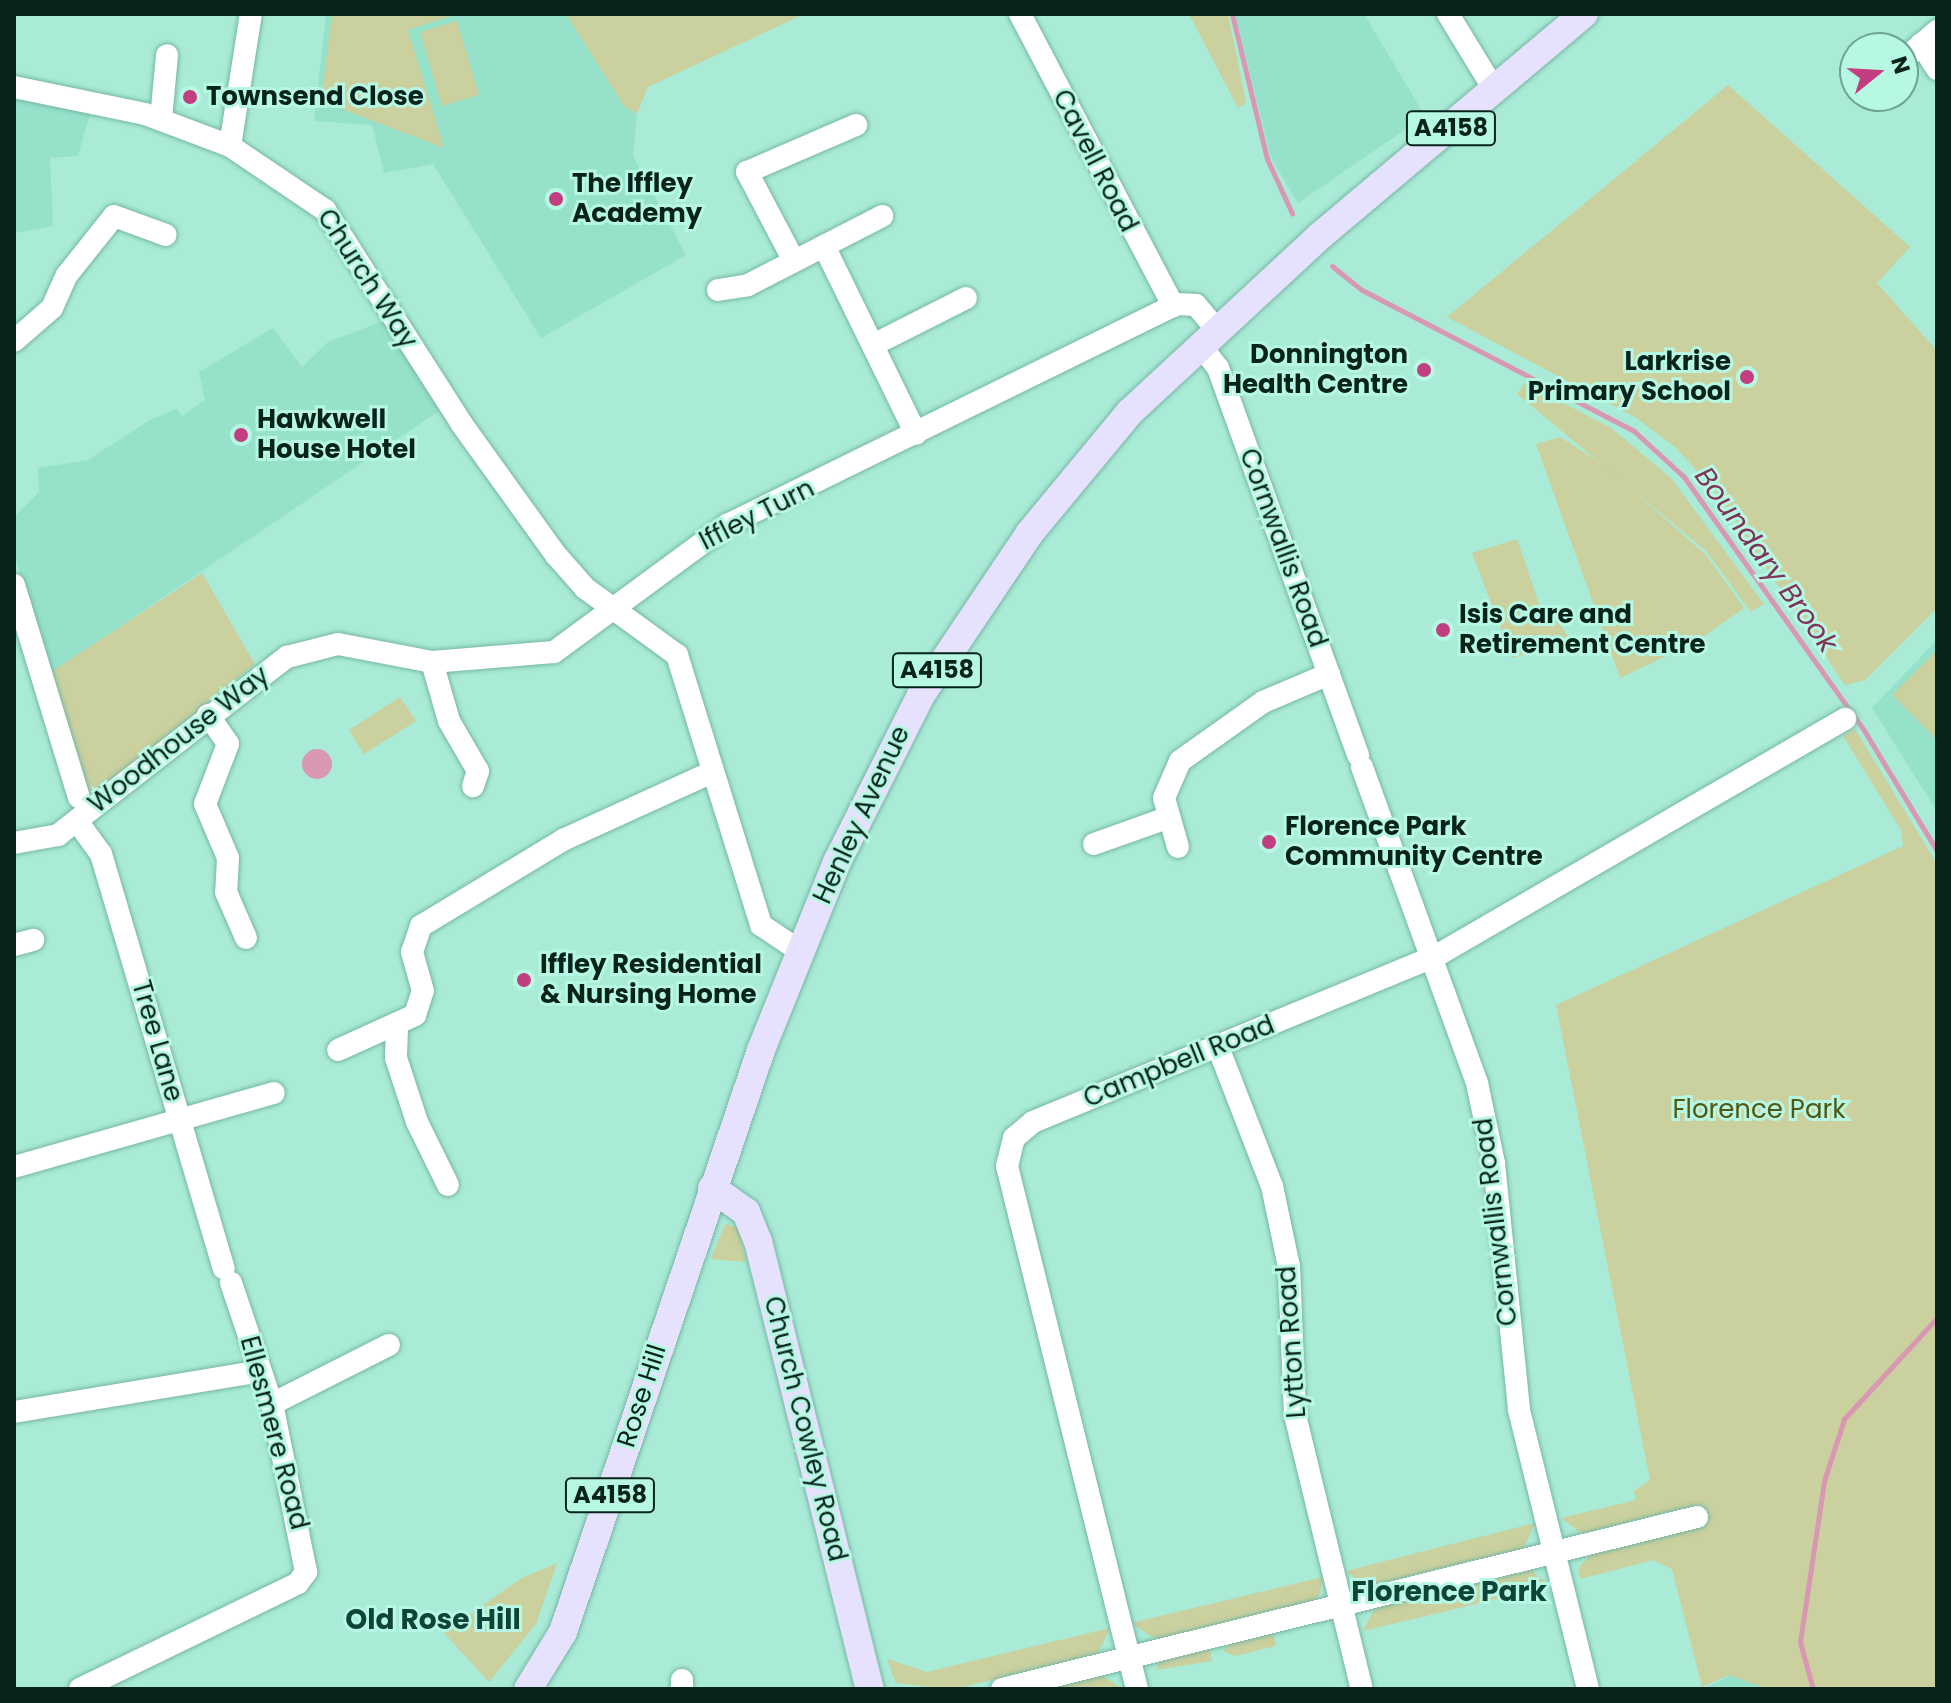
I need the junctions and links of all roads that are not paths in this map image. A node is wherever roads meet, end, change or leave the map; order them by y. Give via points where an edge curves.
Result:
1 (251, 14) edge
2 (1020, 14) edge
3 (1448, 14) edge
4 (1584, 14) edge
5 (1929, 38) edge
6 (167, 55) dead end
7 (1937, 69) edge
8 (14, 87) edge
9 (1495, 91) junction
10 (161, 119) junction
11 (856, 125) dead end
12 (230, 146) junction
13 (882, 216) dead end
14 (166, 235) dead end
15 (824, 246) junction
16 (794, 261) junction
17 (718, 290) dead end
18 (966, 298) dead end
19 (1173, 306) junction
20 (1208, 338) junction
21 (14, 341) edge
22 (873, 345) junction
23 (916, 434) junction
24 (14, 585) edge
25 (620, 608) junction
26 (432, 662) junction
27 (1329, 674) junction
28 (208, 715) junction
29 (1845, 719) dead end
30 (710, 773) junction
31 (473, 786) dead end
32 (79, 797) dead end
33 (1167, 818) junction
34 (77, 821) junction
35 (14, 843) edge
36 (1094, 844) dead end
37 (1178, 847) dead end
38 (246, 938) dead end
39 (801, 952) junction
40 (1436, 956) junction
41 (397, 1028) junction
42 (1218, 1047) junction
43 (338, 1050) dead end
44 (274, 1093) dead end
45 (180, 1120) junction
46 (14, 1167) edge
47 (448, 1185) dead end
48 (712, 1188) junction
49 (228, 1275) joint
50 (392, 1346) dead end
51 (261, 1371) junction
52 (272, 1404) junction
53 (14, 1412) edge
54 (1697, 1517) dead end
55 (1553, 1553) junction
56 (1341, 1606) junction
57 (1128, 1658) junction
58 (80, 1689) edge
59 (528, 1689) edge
60 (870, 1689) edge
61 (1002, 1689) edge
62 (1137, 1689) edge
63 (1362, 1689) edge
64 (1588, 1689) edge

1 - 12 street
2 - 19 street, Cavell Road
3 - 9 street
4 - 9 main road, A4158
5 - 7 street
6 - 10 street
8 - 10 street, Church Way
9 - 20 main road, Henley Avenue / A4158 via 1315,240
10 - 12 street, Church Way
11 - 16 street via 747,172
12 - 25 street, Church Way via 325,210 452,411 556,555 585,588
13 - 15 street
14 - 21 street via 114,216 67,275 52,308
15 - 16 street
15 - 22 street
16 - 17 street via 736,290
18 - 22 street
19 - 20 street via 1196,305
19 - 23 street, Iffley Turn
20 - 27 street, Cornwallis Road
20 - 39 main road, Henley Avenue / A4158 via 1091,455 987,591 872,785
22 - 23 street
23 - 25 street, Iffley Turn via 727,525 660,569
24 - 32 street
25 - 26 street, Woodhouse Way via 554,652
25 - 30 street via 677,655
26 - 28 street, Woodhouse Way via 364,645 316,647 261,673
26 - 31 street via 449,721 478,771
27 - 33 street via 1263,702 1191,751 1168,779
27 - 40 street, Cornwallis Road
28 - 34 street, Woodhouse Way
28 - 38 street via 228,744 205,804 228,858 226,892
29 - 40 street, Campbell Road
30 - 39 street via 761,925
30 - 41 street via 563,840 421,926 412,952 423,991 415,1015
33 - 36 street
33 - 37 street
34 - 35 street, Woodhouse Way via 37,843
34 - 45 street, Tree Lane via 101,854
39 - 48 main road, Henley Avenue / A4158
40 - 42 street, Campbell Road
40 - 55 street, Cornwallis Road via 1477,1083 1494,1163 1511,1362
41 - 43 street
41 - 47 street via 396,1058 417,1122
42 - 56 street, Lytton Road via 1272,1186 1289,1267 1295,1415
42 - 57 street, Campbell Road via 1033,1122 1014,1138 1007,1166
44 - 45 street
45 - 46 street
45 - 49 street, Tree Lane
48 - 59 main road, Rose Hill / A4158 via 563,1632
48 - 60 main road, Church Cowley Road via 746,1212 758,1241
49 - 51 street, Ellesmere Road
50 - 52 street
51 - 52 street, Ellesmere Road
51 - 53 street
52 - 58 street, Ellesmere Road via 307,1558 298,1583
54 - 55 street
55 - 56 street
55 - 64 street, Cornwallis Road
56 - 57 street
56 - 63 street, Lytton Road
57 - 61 street
57 - 62 street, Campbell Road

